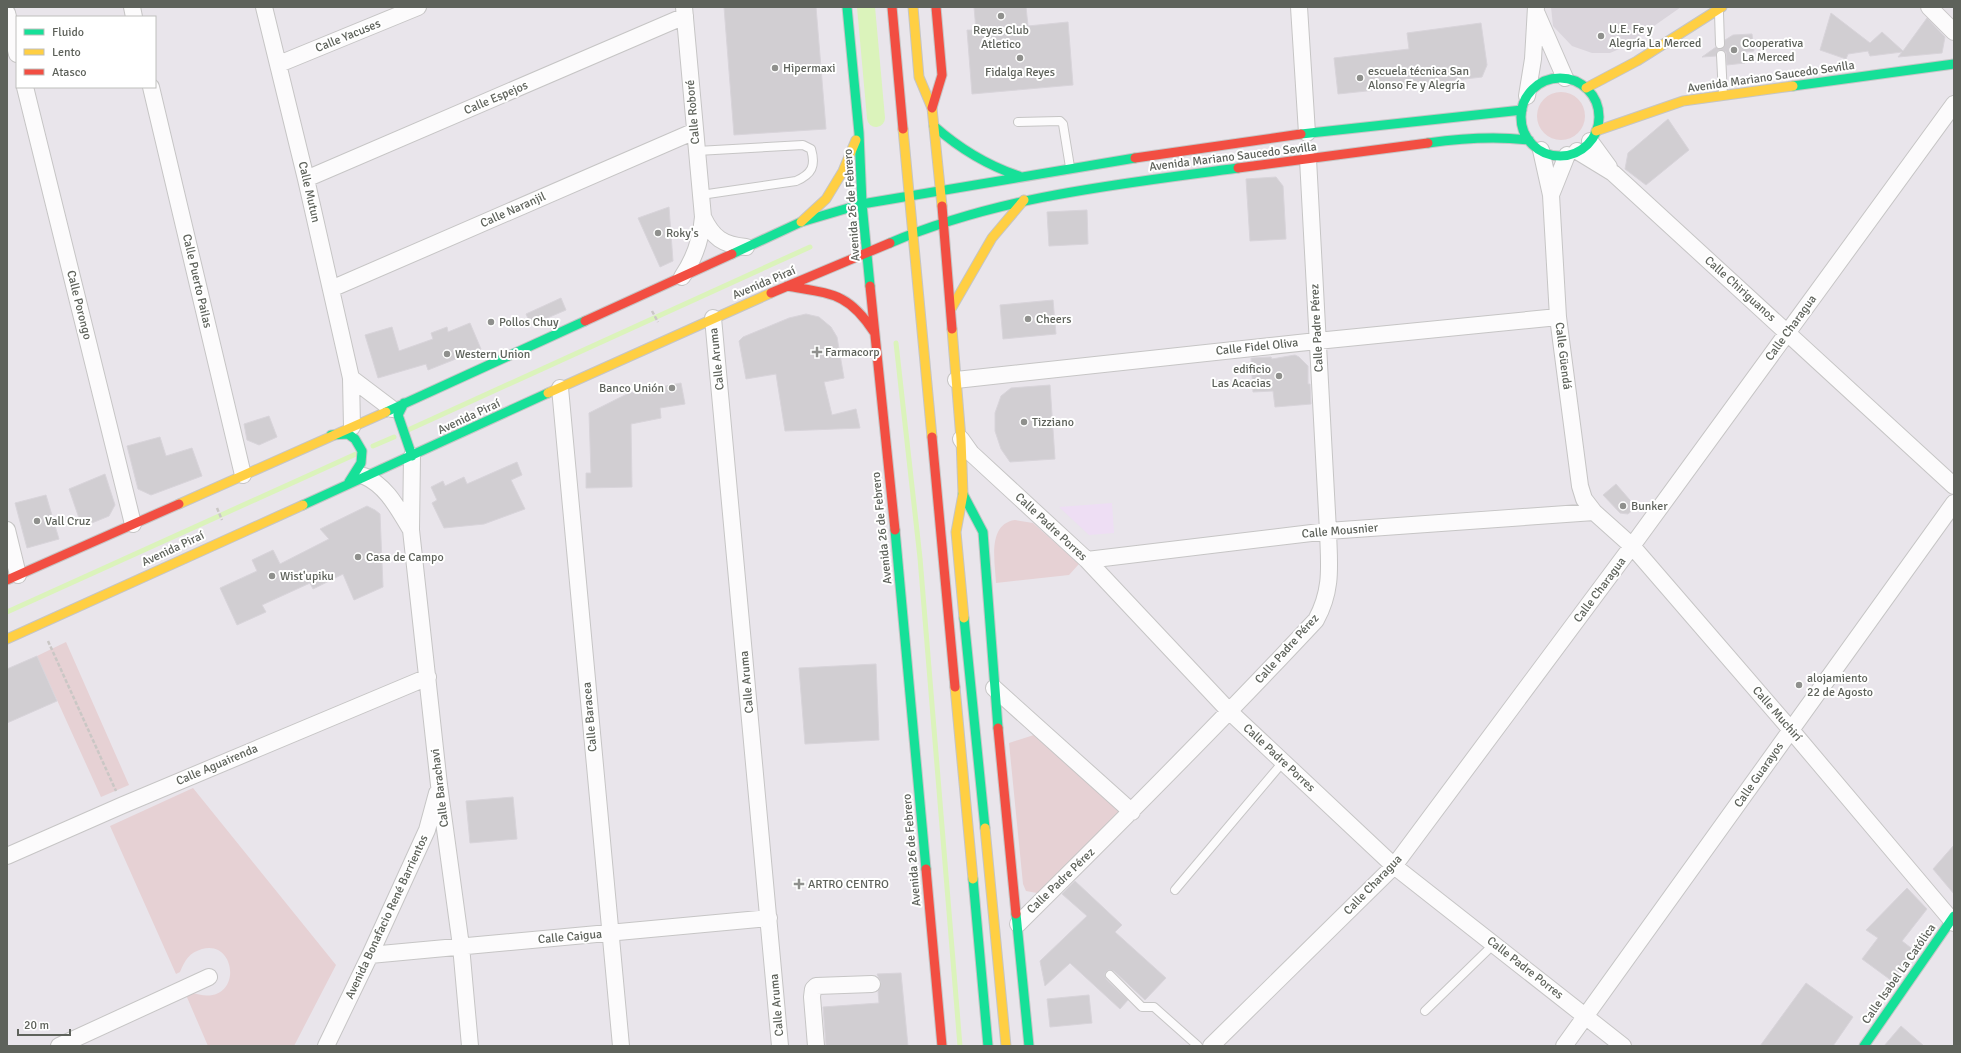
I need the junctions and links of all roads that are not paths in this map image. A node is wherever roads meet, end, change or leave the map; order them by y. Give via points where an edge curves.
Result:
1 (264, 7) edge
2 (418, 7) edge
3 (847, 7) edge
4 (892, 7) edge
5 (913, 7) edge
6 (936, 7) edge
7 (1299, 7) edge
8 (1929, 7) edge
9 (1720, 8) edge
10 (1536, 10) edge
11 (685, 12) edge
12 (7, 13) edge
13 (1954, 32) edge
14 (1720, 44) dead end
15 (16, 50) edge
16 (1721, 55) dead end
17 (279, 64) junction
18 (1954, 64) edge
19 (1565, 78) junction
20 (25, 88) edge
21 (151, 88) edge
22 (1586, 88) junction
23 (1723, 96) junction
24 (1524, 103) junction
25 (1954, 104) edge
26 (932, 108) junction
27 (1018, 122) dead end
28 (934, 126) junction
29 (695, 131) junction
30 (859, 133) junction
31 (1307, 133) junction
32 (1535, 145) junction
33 (1583, 145) junction
34 (697, 152) junction
35 (1308, 159) junction
36 (1070, 168) junction
37 (1019, 176) junction
38 (306, 179) junction
39 (941, 189) junction
40 (701, 195) junction
41 (909, 195) junction
42 (1551, 195) junction
43 (1024, 200) junction
44 (862, 204) junction
45 (703, 217) junction
46 (801, 222) junction
47 (944, 223) junction
48 (913, 233) junction
49 (746, 247) junction
50 (867, 252) junction
51 (682, 277) junction
52 (787, 286) junction
53 (331, 290) junction
54 (951, 309) junction
55 (1558, 317) junction
56 (713, 318) junction
57 (874, 332) junction
58 (1788, 332) junction
59 (1317, 341) junction
60 (351, 378) junction
61 (956, 380) junction
62 (560, 388) junction
63 (398, 406) junction
64 (352, 427) junction
65 (331, 436) junction
66 (961, 439) junction
67 (437, 445) junction
68 (412, 456) junction
69 (243, 475) junction
70 (357, 479) junction
71 (1954, 486) edge
72 (963, 494) junction
73 (1954, 503) edge
74 (1594, 512) junction
75 (133, 524) junction
76 (7, 530) edge
77 (411, 530) junction
78 (1328, 531) junction
79 (1632, 546) junction
80 (1088, 560) junction
81 (13, 578) edge
82 (7, 639) edge
83 (428, 677) junction
84 (994, 688) junction
85 (1230, 712) junction
86 (998, 728) junction
87 (1791, 730) junction
88 (1283, 762) junction
89 (439, 785) junction
90 (982, 797) junction
91 (1132, 812) junction
92 (7, 856) edge
93 (1394, 866) junction
94 (1175, 890) dead end
95 (769, 918) junction
96 (1953, 920) edge
97 (1018, 924) junction
98 (610, 933) junction
99 (1494, 944) junction
100 (461, 946) junction
101 (370, 955) junction
102 (1110, 975) dead end
103 (208, 977) dead end
104 (872, 984) dead end
105 (1425, 1011) dead end
106 (1587, 1016) junction
107 (1218, 1044) edge
108 (59, 1046) edge
109 (326, 1046) edge
110 (470, 1046) edge
111 (620, 1046) edge
112 (780, 1046) edge
113 (816, 1046) edge
114 (942, 1046) edge
115 (988, 1046) edge
116 (1006, 1046) edge
117 (1029, 1046) edge
118 (1198, 1046) edge
119 (1564, 1046) edge
120 (1624, 1046) edge
121 (1864, 1046) edge

1 - 17 street, Calle Mutun
2 - 17 street, Calle Yacuses
3 - 30 main road, Avenida 26 de Febrero
4 - 41 main road
5 - 26 main road via 919,77
6 - 26 main road via 942,75
7 - 31 street
8 - 13 street
9 - 14 lane
9 - 22 main road via 1637,61
10 - 19 street
10 - 24 street via 1533,59
11 - 29 street, Calle Roboré
11 - 38 street, Calle Espejos
12 - 15 street
16 - 23 lane
17 - 38 street, Calle Mutun
18 - 23 main road, Avenida Mariano Saucedo Sevilla
19 - 22 main road
19 - 24 main road via 1543,82 1534,88
20 - 75 street, Calle Porongo
21 - 69 street, Calle Puerto Pailas
22 - 33 main road via 1597,105 1599,118
23 - 33 main road, Avenida Mariano Saucedo Sevilla via 1672,104
24 - 31 main road, Avenida Mariano Saucedo Sevilla
24 - 32 main road via 1523,129
25 - 58 street, Calle Charagua
26 - 28 main road
27 - 36 lane via 1060,121 1063,124
28 - 37 main road via 973,158 995,169
28 - 39 main road
29 - 34 street, Calle Roboré
29 - 53 street, Calle Naranjil
30 - 44 main road, Avenida 26 de Febrero
30 - 46 main road via 843,171 826,199
31 - 36 main road, Avenida Mariano Saucedo Sevilla
32 - 33 main road via 1551,154
32 - 35 main road, Avenida Mariano Saucedo Sevilla via 1506,137 1473,137
32 - 42 street, Calle Güendá
33 - 42 street, Calle Güendá
33 - 58 street, Calle Chiriguanos
34 - 40 street, Calle Roboré
34 - 40 lane via 803,145 811,149 814,158 807,176 796,181
35 - 43 main road, Avenida Mariano Saucedo Sevilla via 1086,188
35 - 59 street, Calle Padre Pérez
36 - 37 main road, Avenida Mariano Saucedo Sevilla
37 - 39 main road, Avenida Mariano Saucedo Sevilla
38 - 53 street, Calle Mutun
39 - 41 main road
39 - 47 main road
40 - 45 street, Calle Roboré
41 - 44 main road
41 - 48 main road
42 - 55 street, Calle Güendá
43 - 47 main road, Avenida Mariano Saucedo Sevilla
43 - 54 main road via 992,238
44 - 46 main road
44 - 50 main road, Avenida 26 de Febrero
45 - 49 street, Calle Roboré via 709,230 719,240 732,246
45 - 51 street, Calle Roboré via 698,249
46 - 49 main road
47 - 48 main road, Avenida Piraí
47 - 54 main road
48 - 50 main road, Avenida Piraí
48 - 115 main road
49 - 51 main road
50 - 52 main road, Avenida Piraí
50 - 57 main road, Avenida 26 de Febrero
51 - 63 main road
52 - 56 main road, Avenida Piraí
52 - 57 main road via 843,299 862,313
53 - 60 street, Calle Mutun
54 - 61 main road
55 - 59 street, Calle Fidel Oliva
55 - 74 street, Calle Güendá via 1580,486 1584,499
56 - 62 main road, Avenida Piraí
56 - 95 street, Calle Aruma
57 - 114 main road, Avenida 26 de Febrero via 900,580
58 - 71 street, Calle Chiriguanos
58 - 79 street, Calle Charagua
59 - 61 street, Calle Fidel Oliva
59 - 78 street, Calle Padre Pérez
60 - 63 street
60 - 64 street, Calle Mutun
61 - 66 main road
62 - 67 main road, Avenida Piraí
62 - 98 street, Calle Baracea
63 - 64 main road
63 - 68 main road via 398,415
64 - 65 main road
65 - 69 main road
65 - 70 main road via 348,434 358,442 362,463
66 - 72 main road
66 - 80 street, Calle Padre Porres via 972,453
67 - 68 main road, Avenida Piraí
67 - 77 street, Calle Barachavi via 427,455 422,466
68 - 70 main road, Avenida Piraí
68 - 77 street, Calle Barachavi
69 - 75 main road
70 - 77 street, Calle Barachavi via 373,480 393,500
70 - 82 main road, Avenida Piraí
72 - 84 main road via 983,532
72 - 90 main road via 956,532
73 - 87 street, Calle Guarayos
74 - 78 street, Calle Mousnier
74 - 79 street, Calle Muchirí
75 - 81 main road
76 - 81 street
77 - 83 street, Calle Barachavi
78 - 80 street, Calle Mousnier
78 - 85 street, Calle Padre Pérez via 1329,576 1325,604 1316,620
79 - 87 street, Calle Muchirí
79 - 93 street, Calle Charagua
80 - 85 street, Calle Padre Porres
83 - 89 street, Calle Barachavi
83 - 92 street, Calle Aguairenda
84 - 86 main road
84 - 91 street
85 - 88 street, Calle Padre Porres
85 - 91 street, Calle Padre Pérez
86 - 90 main road
86 - 97 main road
87 - 96 street, Calle Muchirí
87 - 106 street, Calle Guarayos
88 - 93 street, Calle Padre Porres
88 - 94 lane
89 - 100 street, Calle Barachavi
89 - 101 street, Avenida Bonafacio René Barrientos via 427,830
90 - 116 main road
91 - 97 street, Calle Padre Pérez
93 - 99 street, Calle Padre Porres
93 - 107 street, Calle Charagua
95 - 98 street, Calle Caigua
95 - 112 street, Calle Aruma
96 - 121 main road, Calle Isabel La Católica
97 - 117 main road
98 - 100 street, Calle Caigua
98 - 111 street, Calle Baracea
99 - 105 lane
99 - 106 street, Calle Padre Porres
100 - 101 street, Calle Caigua
100 - 110 street, Calle Barachavi
101 - 109 street, Avenida Bonafacio René Barrientos
102 - 118 lane via 1142,1007 1154,1007
103 - 108 street
104 - 113 street via 816,986 812,997
106 - 119 street, Calle Guarayos
106 - 120 street, Calle Padre Porres

